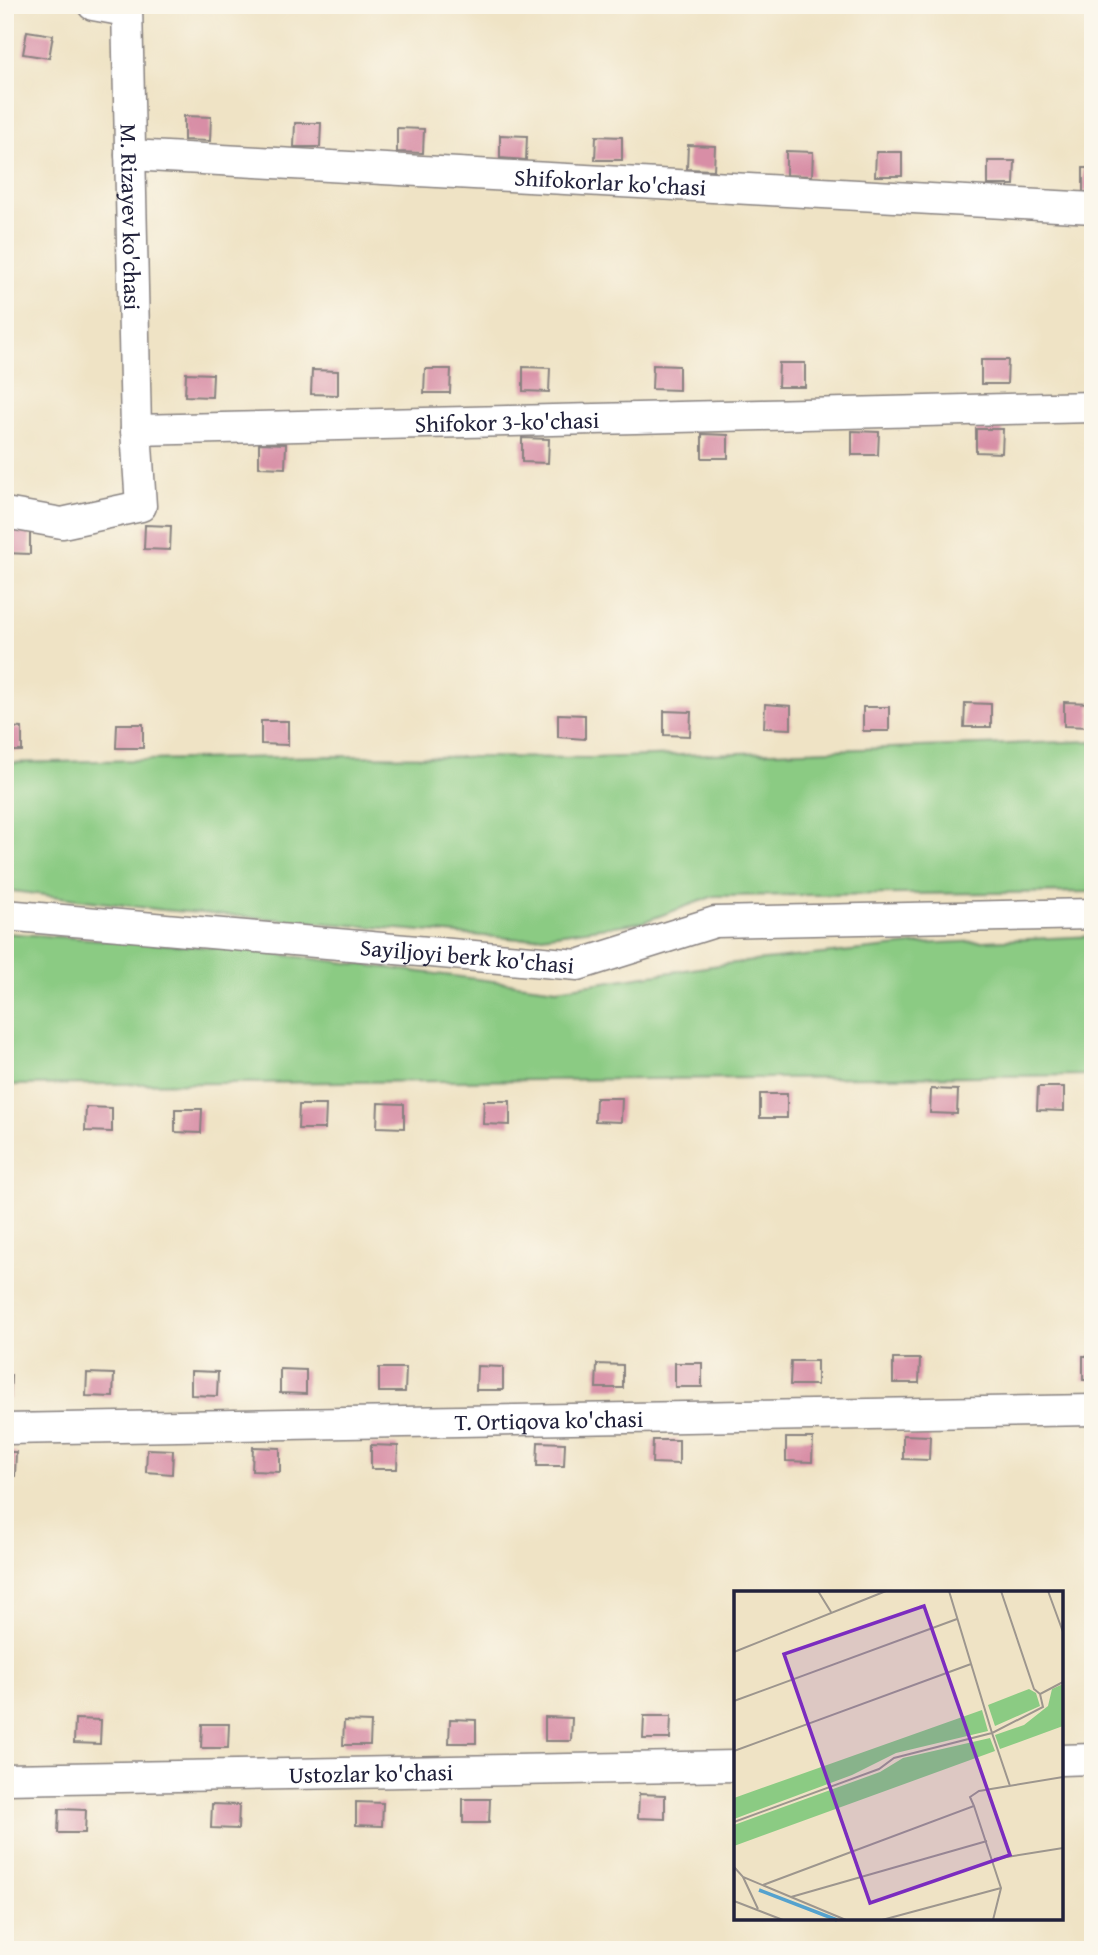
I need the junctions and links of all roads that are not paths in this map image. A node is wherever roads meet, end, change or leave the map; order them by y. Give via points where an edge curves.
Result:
1 (93, 5) edge
2 (127, 8) edge
3 (130, 155) junction
4 (1093, 208) edge
5 (1093, 407) edge
6 (136, 429) junction
7 (5, 513) edge
8 (5, 915) edge
9 (1093, 915) edge
10 (1093, 1410) edge
11 (5, 1430) edge
12 (1093, 1759) edge
13 (1063, 1760) edge
14 (734, 1766) edge
15 (5, 1779) edge

1 - 2 street
2 - 3 street, M. Rizayev ko'chasi
3 - 4 street, Shifokorlar ko'chasi
3 - 6 street, M. Rizayev ko'chasi
5 - 6 street, Shifokor 3-ko'chasi
6 - 7 street via 141,506 62,523
8 - 9 street, Sayiljoyi berk ko'chasi via 578,965 715,922
10 - 11 street, T. Ortiqova ko'chasi
12 - 13 street
14 - 15 street, Ustozlar ko'chasi

